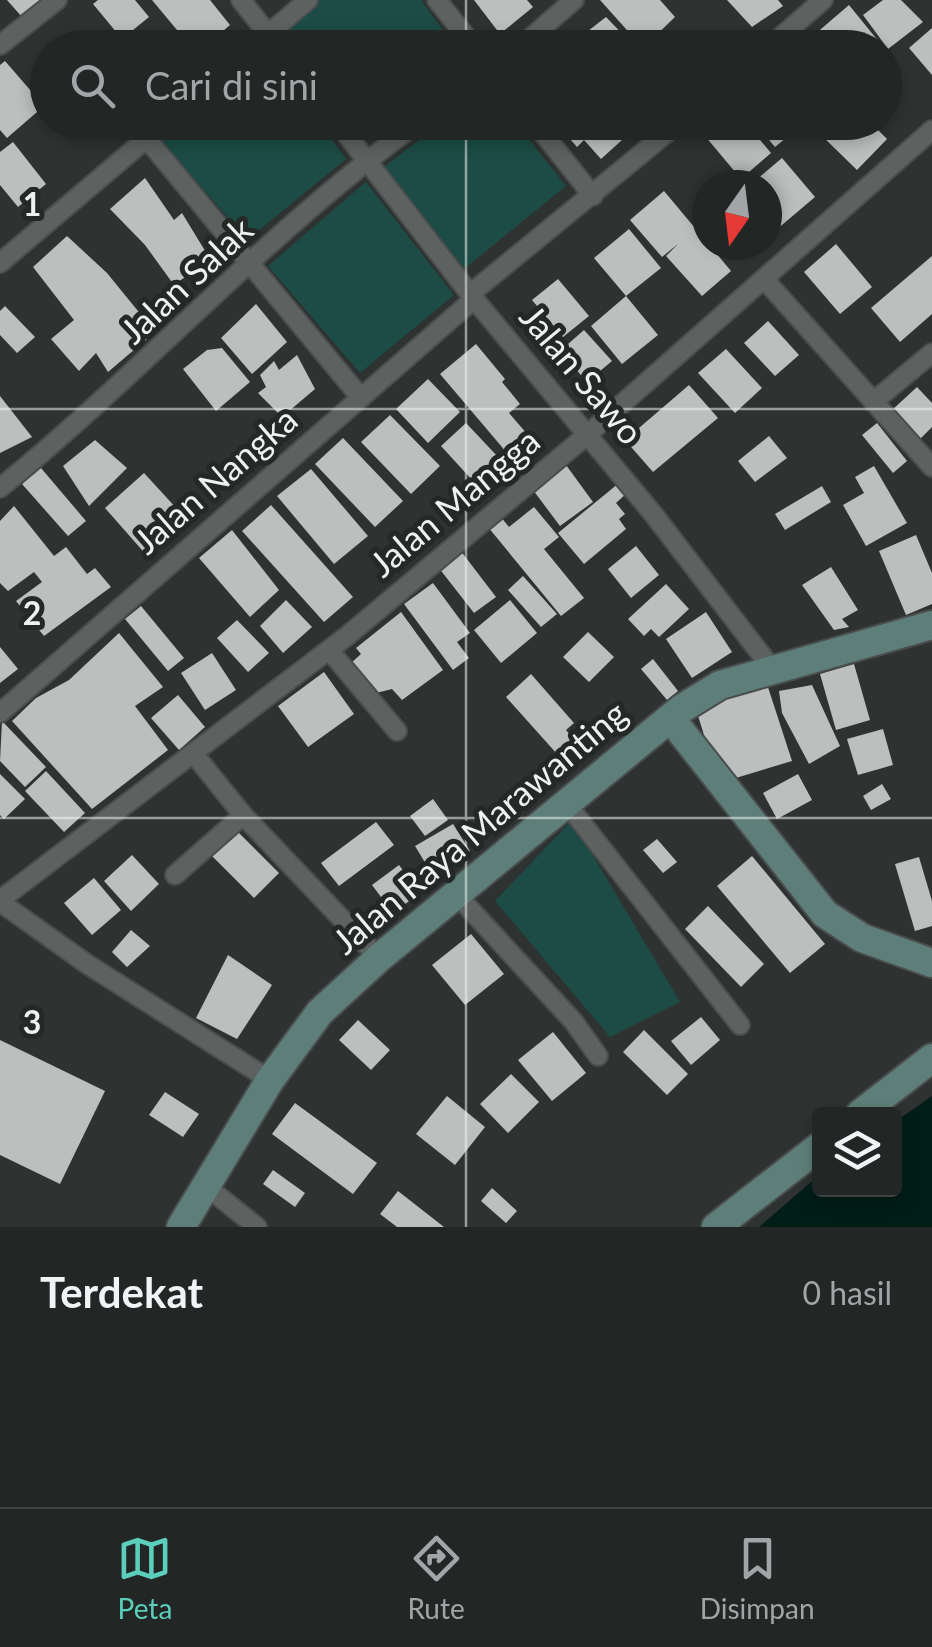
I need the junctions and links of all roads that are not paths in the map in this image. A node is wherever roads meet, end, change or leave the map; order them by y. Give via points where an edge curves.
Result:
1 (57, 0) edge
2 (241, 0) edge
3 (308, 0) edge
4 (436, 0) edge
5 (574, 0) edge
6 (823, 0) edge
7 (265, 30) edge
8 (283, 30) edge
9 (460, 30) edge
10 (539, 30) edge
11 (789, 30) edge
12 (0, 46) edge
13 (932, 130) edge
14 (146, 140) edge
15 (148, 140) edge
16 (350, 140) edge
17 (394, 140) edge
18 (548, 140) edge
19 (659, 140) edge
20 (365, 161) junction
21 (593, 196) junction
22 (0, 263) edge
23 (248, 265) junction
24 (765, 280) junction
25 (472, 296) junction
26 (932, 352) edge
27 (361, 398) junction
28 (873, 402) junction
29 (588, 434) junction
30 (932, 467) edge
31 (0, 488) edge
32 (932, 625) edge
33 (329, 650) junction
34 (773, 670) junction
35 (0, 712) edge
36 (671, 719) junction
37 (397, 731) dead end
38 (192, 753) junction
39 (567, 804) junction
40 (243, 815) junction
41 (175, 875) dead end
42 (456, 894) junction
43 (0, 901) edge
44 (378, 958) junction
45 (932, 963) edge
46 (740, 1024) dead end
47 (598, 1056) dead end
48 (932, 1058) edge
49 (270, 1080) junction
50 (869, 1107) edge
51 (812, 1152) edge
52 (207, 1187) junction
53 (181, 1227) edge
54 (257, 1227) edge
55 (716, 1227) edge

1 - 12 street
2 - 7 street
3 - 8 street
4 - 9 street
5 - 10 street
6 - 11 street
13 - 24 street, Jalan Mangga
14 - 22 street
15 - 23 street
16 - 20 street, Jalan Sawo
17 - 20 street, Jalan Salak
18 - 21 street
19 - 21 street, Jalan Nangka
20 - 23 street, Jalan Salak
20 - 25 street, Jalan Sawo
21 - 25 street, Jalan Nangka
23 - 27 street
23 - 31 street, Jalan Salak via 117,390
24 - 28 street
24 - 29 street, Jalan Mangga
25 - 27 street, Jalan Nangka
25 - 29 street, Jalan Sawo
26 - 28 street
27 - 35 street, Jalan Nangka
28 - 30 street
29 - 33 street, Jalan Mangga
29 - 34 street, Jalan Sawo
32 - 34 street, Jalan Raya Marawanting
33 - 37 street
33 - 38 street, Jalan Mangga
34 - 36 street, Jalan Raya Marawanting via 707,691
36 - 39 street, Jalan Raya Marawanting
36 - 45 street via 825,914 862,938
38 - 40 street
38 - 43 street, Jalan Mangga
39 - 42 street, Jalan Raya Marawanting
39 - 46 street
40 - 41 street
40 - 44 street
42 - 44 street, Jalan Raya Marawanting
42 - 47 street
43 - 49 street
44 - 49 street, Jalan Raya Marawanting via 320,1012
48 - 50 street
49 - 52 street, Jalan Raya Marawanting
51 - 55 street
52 - 53 street, Jalan Raya Marawanting
52 - 54 street

